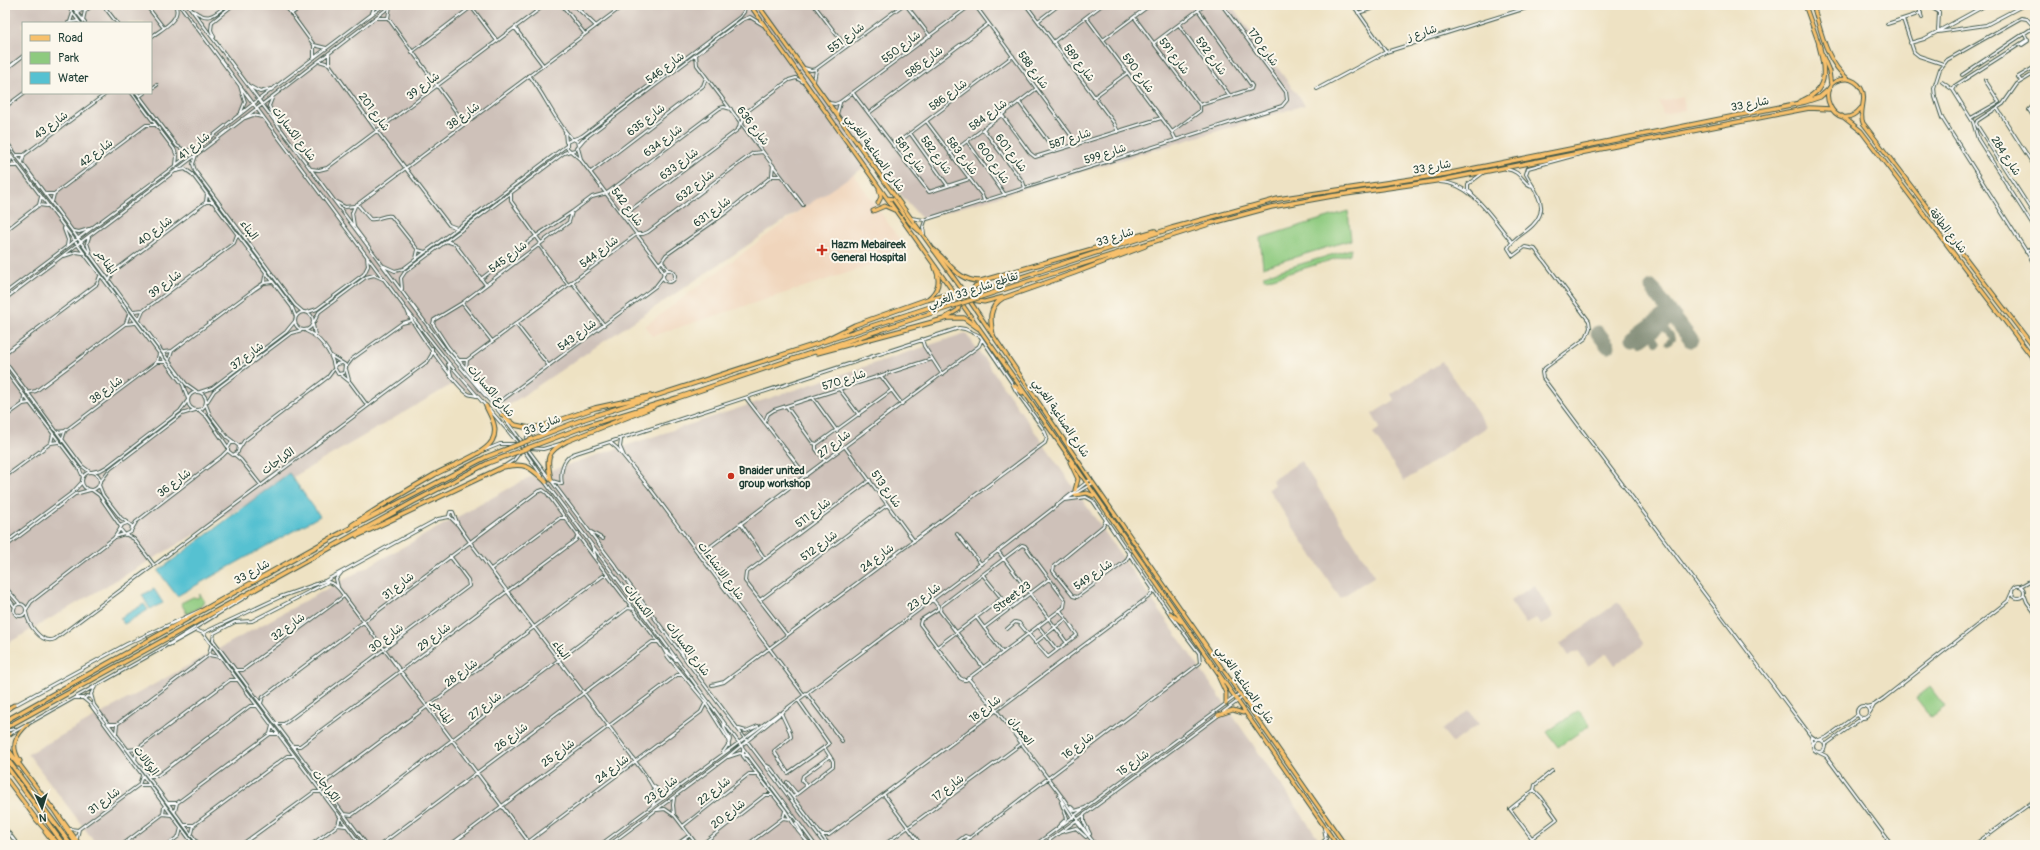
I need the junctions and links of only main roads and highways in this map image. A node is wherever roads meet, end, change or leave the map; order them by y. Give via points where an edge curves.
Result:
1 (750, 5) edge
2 (758, 5) edge
3 (1805, 5) edge
4 (1813, 5) edge
5 (1819, 45) junction
6 (1848, 79) junction
7 (1830, 87) junction
8 (1788, 105) junction
9 (1861, 108) junction
10 (1830, 109) junction
11 (1842, 116) junction
12 (879, 187) junction
13 (894, 194) junction
14 (888, 199) junction
15 (878, 203) dead end
16 (873, 211) dead end
17 (896, 211) junction
18 (1172, 228) junction
19 (921, 232) junction
20 (1151, 242) junction
21 (934, 250) junction
22 (935, 267) junction
23 (1040, 271) joint
24 (1004, 275) junction
25 (1042, 277) joint
26 (961, 288) junction
27 (1015, 294) junction
28 (955, 295) junction
29 (961, 295) junction
30 (968, 300) junction
31 (923, 301) junction
32 (959, 301) junction
33 (965, 310) junction
34 (909, 314) joint
35 (944, 318) junction
36 (910, 320) joint
37 (978, 328) junction
38 (993, 335) junction
39 (820, 344) junction
40 (2035, 349) edge
41 (808, 354) junction
42 (2035, 361) edge
43 (1014, 385) road end
44 (665, 393) junction
45 (1027, 396) junction
46 (667, 401) junction
47 (486, 406) road end
48 (502, 415) road end
49 (1068, 457) junction
50 (551, 480) road end
51 (546, 482) road end
52 (1075, 490) road end
53 (1075, 495) road end
54 (1097, 498) junction
55 (337, 535) junction
56 (337, 544) junction
57 (1170, 613) road end
58 (1183, 624) junction
59 (1217, 672) junction
60 (1226, 704) road end
61 (14, 705) road end
62 (5, 710) edge
63 (1245, 714) junction
64 (1218, 715) road end
65 (5, 721) edge
66 (28, 724) road end
67 (5, 729) edge
68 (10, 734) road end
69 (5, 736) edge
70 (5, 745) edge
71 (5, 749) edge
72 (5, 756) edge
73 (5, 764) edge
74 (5, 774) edge
75 (28, 775) junction
76 (5, 778) edge
77 (12, 786) junction
78 (52, 807) junction
79 (36, 819) junction
80 (55, 845) edge
81 (59, 845) edge
82 (64, 845) edge
83 (71, 845) edge
84 (76, 845) edge
85 (80, 845) edge
86 (1337, 845) edge
87 (1345, 845) edge

1 - 12 main road, شارع الصناعية الغربي
2 - 13 main road, شارع الصناعية الغربي
3 - 5 main road
4 - 6 main road via 1831,58
5 - 7 main road via 1829,71
5 - 8 highway via 1824,70 1821,84 1811,96
6 - 7 main road via 1837,81
6 - 9 main road via 1862,90 1864,99
7 - 8 highway, شارع 33 via 1812,100
7 - 10 main road via 1827,101
8 - 18 highway, شارع 33 via 1446,174 1278,199
9 - 11 main road via 1851,116
9 - 40 main road, شارع الطاقة via 1862,120 1866,127
10 - 11 main road
10 - 20 highway, شارع 33 via 1805,108 1494,170 1271,207
11 - 42 main road, شارع الطاقة via 1861,131
12 - 14 main road, شارع الصناعية الغربي
12 - 15 main road via 881,197
13 - 14 main road
13 - 19 main road, شارع الصناعية الغربي
14 - 17 main road, شارع الصناعية الغربي
14 - 19 main road
16 - 17 main road via 884,206
17 - 22 main road, شارع الصناعية الغربي
18 - 23 highway, شارع 33
18 - 24 highway via 1143,234
19 - 21 main road, شارع الصناعية الغربي
20 - 25 highway, شارع 33
20 - 27 highway via 1131,252
21 - 24 highway via 965,279 981,281
21 - 26 main road, شارع الصناعية الغربي
22 - 28 main road, شارع الصناعية الغربي
22 - 31 highway via 939,278 938,286 932,296
23 - 34 highway, تقاطع شارع 33 الغربي, bridge
24 - 30 main road via 975,286
25 - 36 highway, تقاطع شارع 33 الغربي, bridge
26 - 29 main road
26 - 30 main road, شارع الصناعية الغربي
27 - 30 main road via 984,302
27 - 38 highway via 998,301 992,309 990,319
28 - 29 main road
28 - 32 main road, شارع الصناعية الغربي
29 - 30 main road
29 - 32 main road
30 - 32 main road
30 - 33 main road
30 - 38 main road, شارع الصناعية الغربي
31 - 32 main road via 945,295 954,296
31 - 39 highway via 855,325
32 - 33 main road, شارع الصناعية الغربي
32 - 35 main road via 958,310
33 - 37 main road, شارع الصناعية الغربي
34 - 39 highway, شارع 33
35 - 37 highway via 964,318
35 - 41 highway via 869,340
36 - 41 highway, شارع 33
37 - 45 main road, شارع الصناعية الغربي
38 - 87 main road, شارع الصناعية الغربي
39 - 44 highway, شارع 33
41 - 46 highway, شارع 33
43 - 45 main road
44 - 48 highway via 603,406 543,426 522,428 515,426
44 - 55 highway, شارع 33, bridge via 584,419 486,457
45 - 49 main road, شارع الصناعية الغربي
46 - 50 highway via 555,448 547,464
46 - 56 highway, شارع 33, bridge via 586,426 488,463
47 - 55 highway via 494,423 495,433 489,445 434,475
49 - 52 main road via 1078,479
49 - 54 main road, شارع الصناعية الغربي
51 - 56 highway via 526,466 516,464 503,467
53 - 54 main road via 1087,493
54 - 58 main road, شارع الصناعية الغربي
55 - 65 highway, شارع 33
56 - 67 highway, شارع 33
57 - 58 main road
58 - 59 main road, شارع الصناعية الغربي
59 - 60 main road via 1226,694
59 - 63 main road, شارع الصناعية الغربي
61 - 62 main road
63 - 64 main road via 1235,710
63 - 86 main road, شارع الصناعية الغربي
66 - 75 main road via 17,735 14,746
68 - 69 main road
70 - 75 main road
71 - 75 main road
72 - 83 highway
73 - 82 highway
74 - 77 main road
75 - 78 main road
76 - 77 main road
77 - 79 main road
78 - 84 highway
78 - 85 main road
79 - 80 main road
79 - 81 highway

